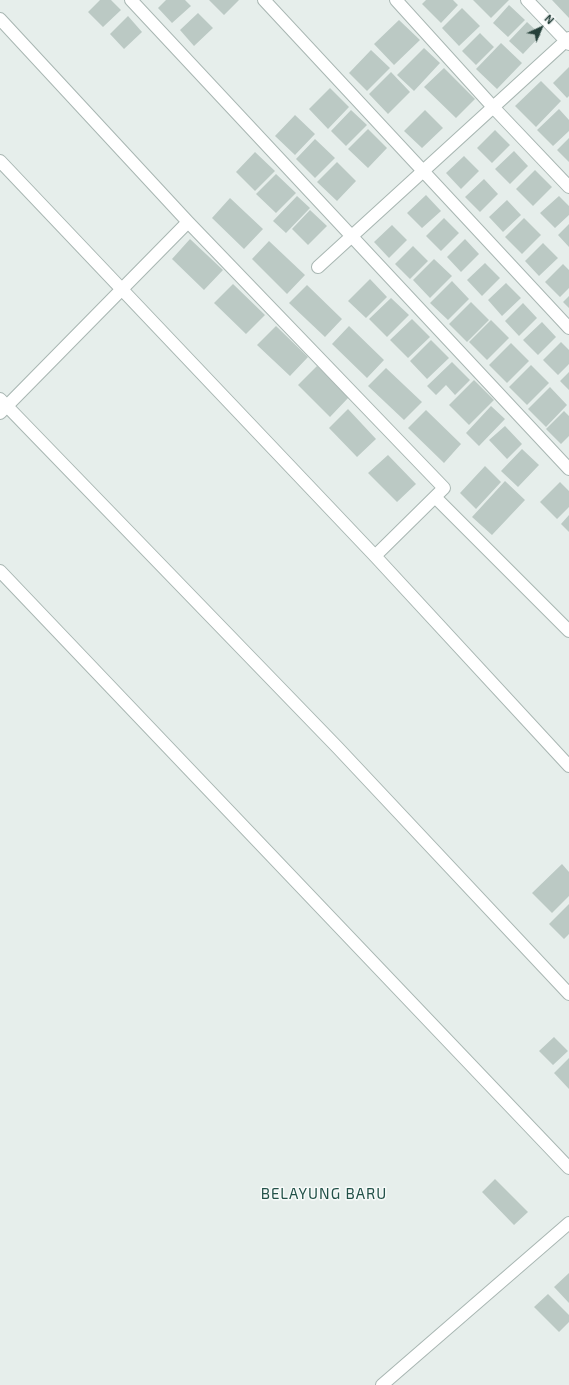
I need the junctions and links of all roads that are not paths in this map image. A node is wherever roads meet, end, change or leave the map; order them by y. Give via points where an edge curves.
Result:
1 (130, 0) edge
2 (264, 0) edge
3 (396, 0) edge
4 (527, 0) edge
5 (0, 19) edge
6 (568, 41) edge
7 (493, 107) junction
8 (0, 161) edge
9 (423, 172) junction
10 (569, 187) edge
11 (188, 222) junction
12 (351, 237) junction
13 (318, 267) dead end
14 (122, 288) junction
15 (569, 328) edge
16 (2, 406) edge
17 (568, 467) edge
18 (435, 497) junction
19 (375, 556) junction
20 (0, 571) edge
21 (569, 631) edge
22 (569, 766) edge
23 (569, 994) edge
24 (569, 1168) edge
25 (569, 1223) edge
26 (382, 1385) edge

1 - 12 street
2 - 9 street
3 - 7 street
4 - 6 street
5 - 11 street
6 - 7 street
7 - 9 street
7 - 10 street
8 - 14 street
9 - 12 street
9 - 15 street
11 - 14 street
11 - 18 street via 444,488
12 - 13 street
12 - 17 street
14 - 16 street
14 - 19 street
16 - 23 street via 338,748
18 - 19 street
18 - 21 street
19 - 22 street
20 - 24 street
25 - 26 street

